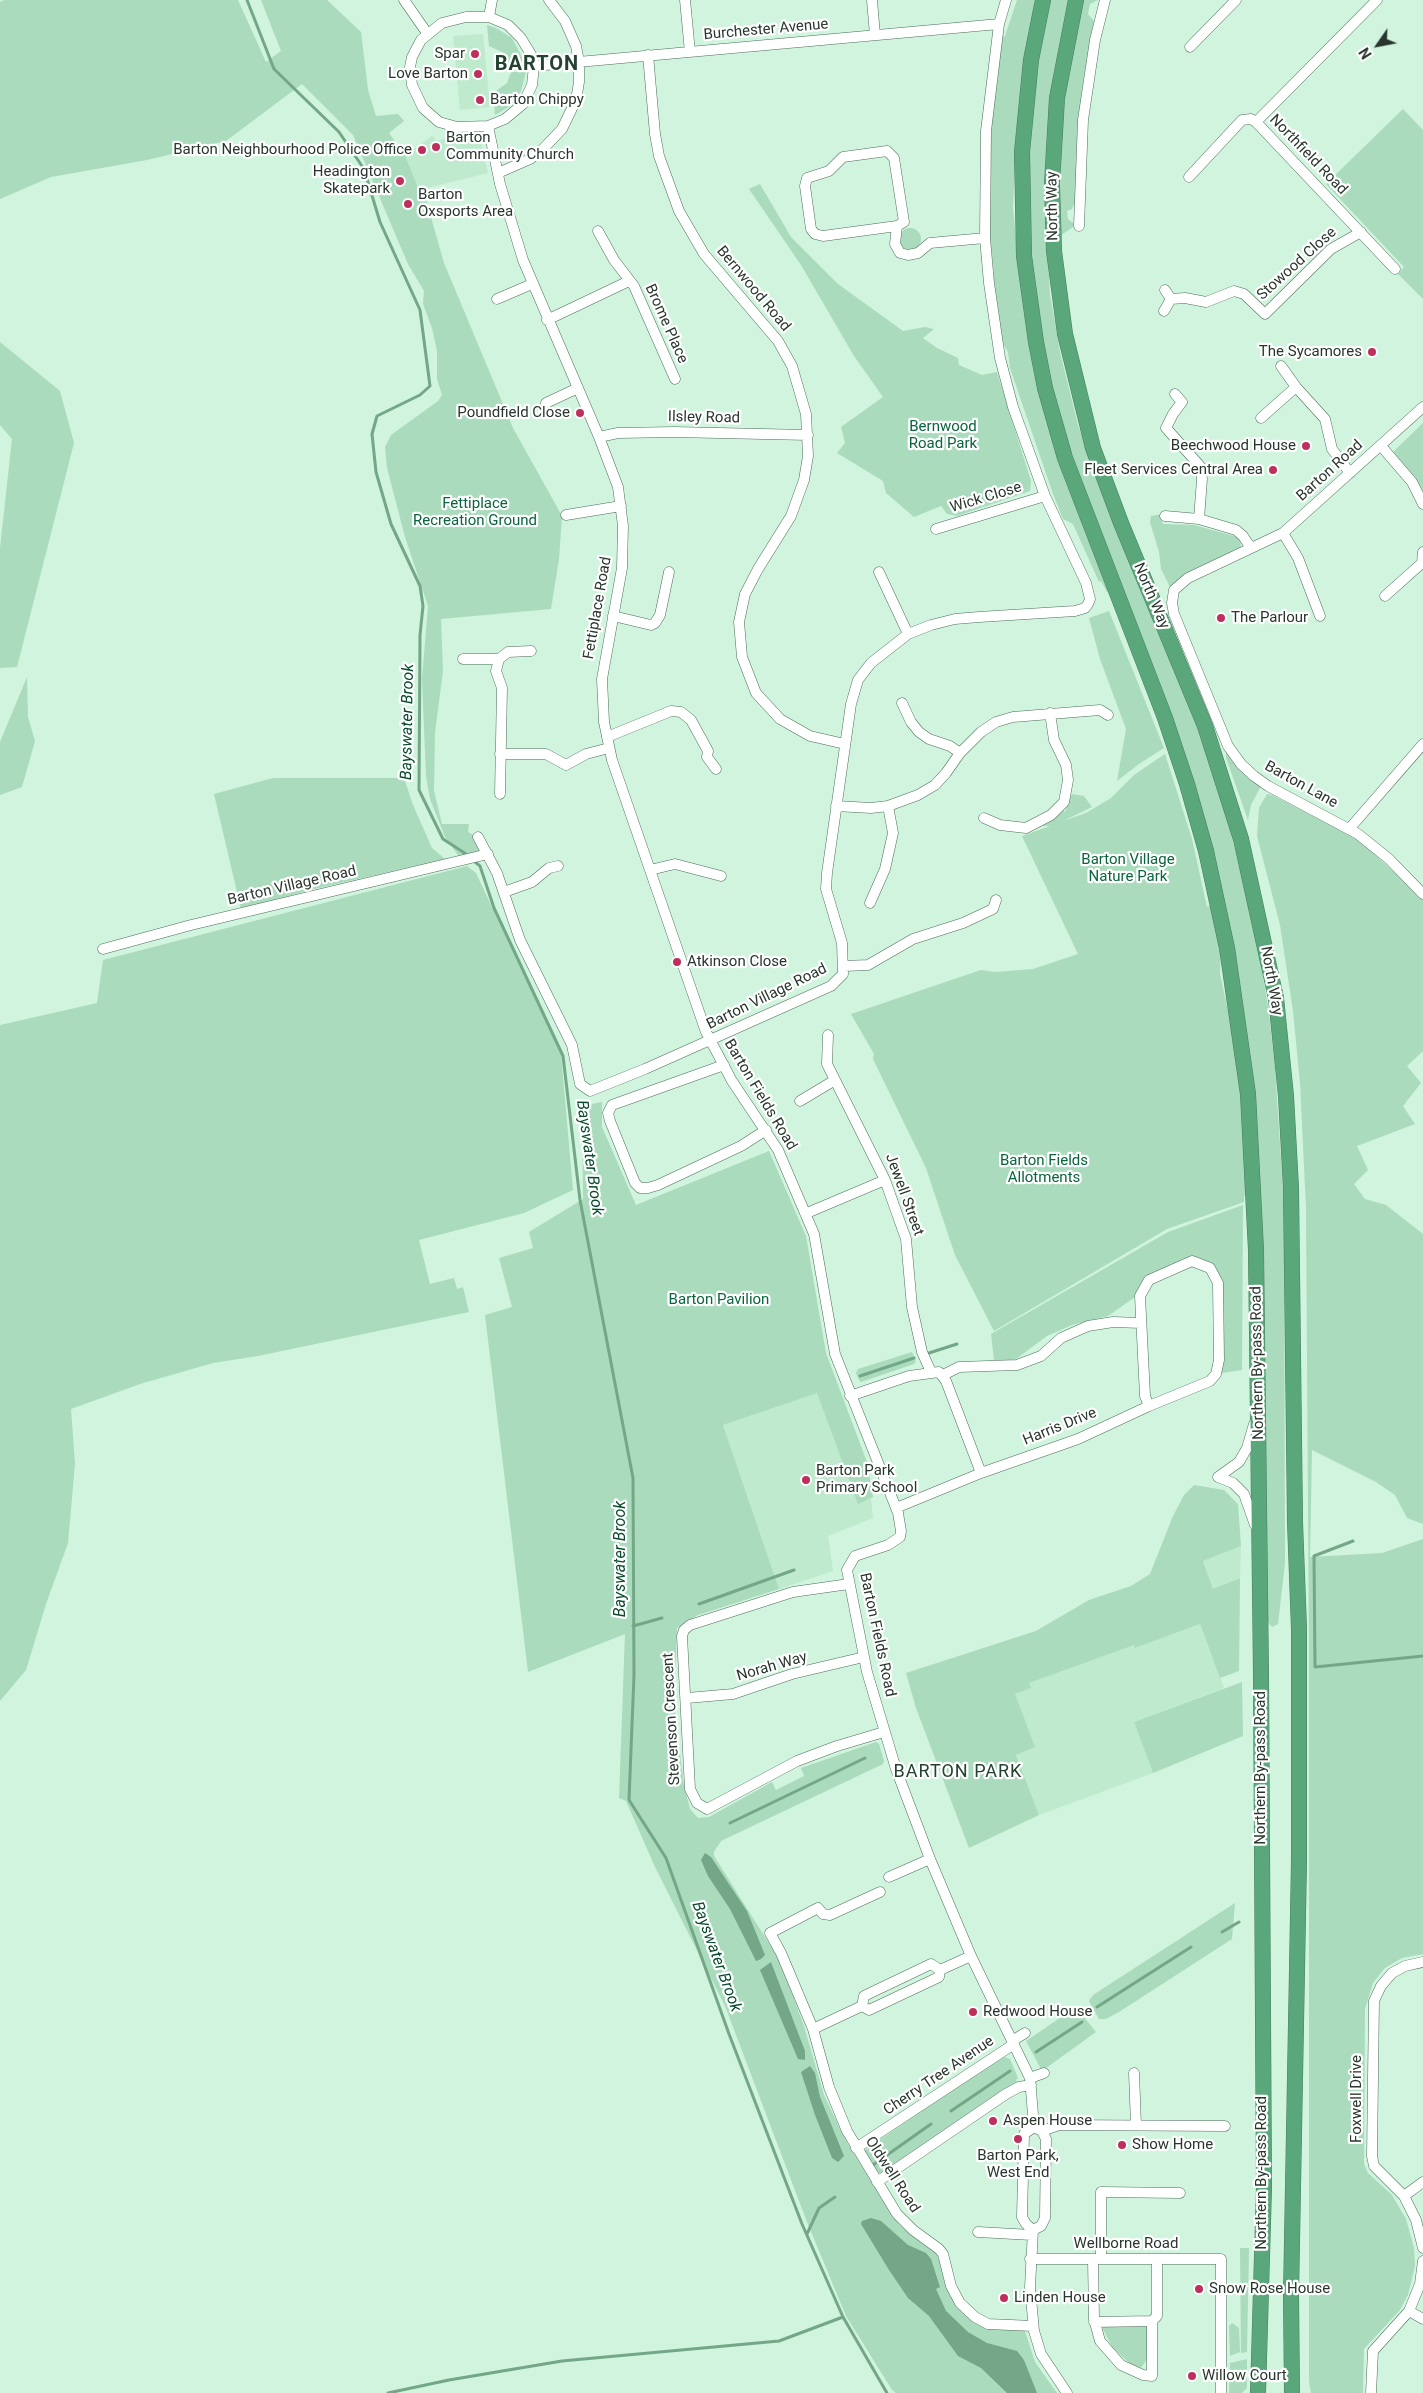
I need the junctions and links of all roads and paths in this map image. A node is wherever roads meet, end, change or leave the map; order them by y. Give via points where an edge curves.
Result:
1 (404, 0) edge
2 (492, 0) edge
3 (549, 0) edge
4 (685, 0) edge
5 (872, 0) edge
6 (1006, 0) edge
7 (1043, 0) edge
8 (1076, 0) edge
9 (1105, 0) edge
10 (1236, 0) edge
11 (1377, 0) edge
12 (489, 17) junction
13 (999, 24) junction
14 (427, 33) junction
15 (875, 35) junction
16 (1190, 47) dead end
17 (690, 52) junction
18 (648, 56) junction
19 (580, 62) junction
20 (534, 66) junction
21 (1256, 122) junction
22 (488, 126) junction
23 (498, 173) junction
24 (1188, 177) dead end
25 (897, 226) junction
26 (1079, 226) dead end
27 (598, 231) dead end
28 (1361, 232) junction
29 (985, 238) junction
30 (1396, 269) dead end
31 (629, 281) junction
32 (532, 284) junction
33 (1165, 290) dead end
34 (497, 299) dead end
35 (1171, 300) junction
36 (1164, 311) dead end
37 (547, 320) junction
38 (1281, 366) dead end
39 (675, 379) dead end
40 (1296, 387) junction
41 (578, 388) junction
42 (1175, 394) dead end
43 (546, 403) dead end
44 (1423, 407) edge
45 (1261, 418) dead end
46 (808, 435) junction
47 (598, 437) junction
48 (1381, 446) junction
49 (1350, 474) junction
50 (1045, 496) junction
51 (1423, 504) edge
52 (621, 506) junction
53 (566, 515) dead end
54 (1166, 516) dead end
55 (1199, 519) junction
56 (936, 529) dead end
57 (1283, 533) junction
58 (1250, 548) junction
59 (1423, 552) edge
60 (669, 572) dead end
61 (880, 572) dead end
62 (1174, 590) joint
63 (1385, 596) dead end
64 (613, 616) junction
65 (1320, 616) dead end
66 (908, 634) junction
67 (531, 651) dead end
68 (463, 659) dead end
69 (499, 659) junction
70 (902, 703) dead end
71 (1050, 713) junction
72 (1108, 715) dead end
73 (607, 737) junction
74 (845, 744) junction
75 (1423, 744) edge
76 (609, 748) junction
77 (960, 753) junction
78 (500, 754) junction
79 (716, 769) dead end
80 (500, 794) dead end
81 (836, 806) junction
82 (888, 806) junction
83 (984, 818) dead end
84 (1350, 828) junction
85 (478, 837) dead end
86 (483, 856) junction
87 (551, 865) dead end
88 (650, 870) junction
89 (721, 876) dead end
90 (504, 892) junction
91 (1423, 894) edge
92 (870, 903) dead end
93 (997, 908) dead end
94 (103, 949) dead end
95 (844, 966) junction
96 (828, 1035) dead end
97 (711, 1040) junction
98 (724, 1065) junction
99 (835, 1080) junction
100 (800, 1101) dead end
101 (766, 1130) junction
102 (1251, 1142) joint
103 (885, 1180) junction
104 (1291, 1188) joint
105 (806, 1213) junction
106 (1141, 1323) junction
107 (931, 1372) junction
108 (943, 1375) junction
109 (850, 1396) junction
110 (1149, 1406) junction
111 (1259, 1408) junction
112 (981, 1473) junction
113 (896, 1508) junction
114 (1259, 1542) junction
115 (849, 1584) junction
116 (864, 1658) junction
117 (687, 1698) junction
118 (884, 1732) junction
119 (930, 1860) junction
120 (889, 1877) dead end
121 (880, 1892) dead end
122 (971, 1956) junction
123 (1423, 1962) edge
124 (940, 1970) junction
125 (862, 2006) junction
126 (814, 2029) junction
127 (1025, 2033) dead end
128 (1013, 2043) junction
129 (1134, 2072) dead end
130 (1044, 2073) dead end
131 (1030, 2082) junction
132 (1136, 2125) junction
133 (1225, 2126) dead end
134 (1038, 2129) junction
135 (856, 2148) junction
136 (877, 2182) junction
137 (1423, 2182) edge
138 (1180, 2193) dead end
139 (1404, 2196) junction
140 (978, 2232) dead end
141 (1032, 2232) junction
142 (1423, 2248) edge
143 (1097, 2259) junction
144 (1157, 2259) junction
145 (1030, 2260) junction
146 (1423, 2261) edge
147 (1409, 2311) junction
148 (1423, 2319) edge
149 (1152, 2320) junction
150 (1094, 2322) junction
151 (1033, 2326) junction
152 (1291, 2363) junction
153 (1221, 2392) edge
154 (1067, 2393) edge
155 (1258, 2393) edge
156 (1285, 2393) edge
157 (1292, 2393) edge
158 (1371, 2393) edge

1 - 14 street
2 - 12 street
3 - 19 street via 572,35
4 - 17 street
5 - 15 street
6 - 13 street
7 - 102 highway, North Way via 1031,60 1022,152 1024,256 1036,342 1065,458 1166,718 1206,851 1233,985
8 - 104 highway, North Way via 1058,98 1052,183 1054,251 1065,334 1096,456 1205,726 1241,839 1276,998
9 - 26 street, North Way via 1094,40 1083,120
10 - 16 street
11 - 21 street, Northfield Road
12 - 14 street via 457,18
12 - 20 street via 515,30 527,47
13 - 15 street, Burchester Avenue
13 - 29 street via 986,131
14 - 22 street via 416,47 410,67 413,90 423,108 439,122 451,126
15 - 17 street, Burchester Avenue
17 - 18 street, Burchester Avenue
18 - 19 street, Burchester Avenue
18 - 46 street, Bernwood Road via 656,141 679,212 704,254 778,341 792,366 800,390
19 - 20 street, Burchester Avenue
19 - 23 street via 576,100 562,129 530,159
20 - 22 street via 532,84 523,104 505,119
21 - 24 street via 1242,120
21 - 28 street, Northfield Road
22 - 23 street, Fettiplace Road
23 - 32 street, Fettiplace Road
25 - 25 street via 904,222 894,158 887,151 842,157 829,171 808,178 805,186 811,229 815,234 823,236
25 - 29 street via 895,244 900,253 908,255 918,253 930,243
27 - 31 street, Brome Place
28 - 30 street, Northfield Road
28 - 35 street, Stowood Close via 1331,249 1265,314 1244,294 1234,292 1206,302 1185,298
29 - 50 street via 1000,358 1013,407
31 - 37 street, Brome Place
31 - 39 street, Brome Place
32 - 34 street
32 - 37 street, Fettiplace Road
33 - 35 street
35 - 36 street
37 - 41 street, Fettiplace Road
38 - 40 street
40 - 45 street
40 - 49 street via 1325,419 1332,449
41 - 43 street
41 - 47 street, Fettiplace Road
42 - 55 street via 1182,402 1166,428 1200,466
44 - 48 street, Barton Road
46 - 47 street, Ilsley Road via 674,432 618,433
46 - 74 street, Bernwood Road via 808,456 798,500 783,532 758,568 745,594 739,638 748,676 768,707 796,730
47 - 52 street, Fettiplace Road via 612,469
48 - 49 street, Barton Road
48 - 51 street via 1412,482
49 - 57 street, Barton Road
50 - 56 street, Wick Close
50 - 66 street, Barton Village Road via 1086,583 1090,599 1085,608 955,619
52 - 53 street
52 - 64 street, Fettiplace Road via 623,559
54 - 55 street
55 - 58 street via 1236,530
57 - 58 street, Barton Road
57 - 65 street via 1298,558
58 - 62 street, Barton Road via 1188,578
59 - 63 street via 1422,563
60 - 64 street via 660,615 655,623 651,625
61 - 66 street
62 - 84 street, Barton Lane via 1174,614 1228,746 1241,764 1268,786
64 - 73 street, Fettiplace Road via 602,679
66 - 74 street, Barton Village Road via 871,663 858,680
67 - 69 street via 511,652
68 - 69 street
69 - 78 street via 496,671 502,688
70 - 77 street via 919,732 929,740 950,746
71 - 72 street via 1100,710
71 - 77 street via 1013,716 996,722
71 - 83 street via 1054,740 1067,772 1064,802 1051,815 1026,828 998,829
73 - 76 street, Fettiplace Road
73 - 79 street via 676,711 691,720 708,751 707,757
74 - 81 street, Barton Village Road
75 - 84 street
76 - 78 street via 586,754 566,765 546,754
76 - 88 street, Fettiplace Road
77 - 82 street via 935,784 904,802
78 - 80 street
81 - 82 street
81 - 95 street, Barton Village Road via 826,889 840,932
82 - 92 street via 893,833 882,876
84 - 91 street, Barton Lane via 1389,859
85 - 86 street, Barton Village Road
86 - 90 street, Barton Village Road
86 - 94 street, Barton Village Road
87 - 90 street via 532,882
88 - 89 street via 674,864
88 - 97 street, Fettiplace Road
90 - 97 street, Barton Village Road via 520,940 572,1045 580,1084 585,1090 590,1091
93 - 95 street via 913,939 868,965
95 - 97 street, Barton Village Road via 843,974 831,986
96 - 99 street, Jewell Street via 828,1064
97 - 98 street, Barton Fields Road
98 - 101 street, Barton Fields Road
98 - 101 street via 612,1105 608,1113 610,1121 635,1183 640,1188 658,1185 741,1146
99 - 100 street
99 - 103 street, Jewell Street
101 - 105 street, Barton Fields Road
102 - 111 highway, Northern By-pass Road
103 - 105 street
103 - 107 street, Jewell Street via 906,1239 912,1307 922,1352
104 - 152 highway, Northern By-pass Road via 1299,1629
105 - 109 street, Barton Fields Road via 814,1234 835,1354
106 - 108 street via 1113,1322 1088,1326 1061,1338 1041,1356 1017,1365 959,1367
106 - 110 street via 1145,1396
106 - 110 street, Harris Drive via 1140,1296 1149,1280 1192,1261 1210,1268 1218,1282 1219,1360 1216,1374 1210,1381
107 - 108 street
107 - 109 street
108 - 112 street
109 - 113 street, Barton Fields Road
110 - 112 street, Harris Drive via 1078,1439
111 - 114 highway, Northern By-pass Road
111 - 114 street via 1247,1448 1239,1462 1218,1477 1233,1483 1244,1494 1250,1504
112 - 113 street, Harris Drive
113 - 115 street, Barton Fields Road via 900,1537 888,1545 855,1556 847,1570
114 - 155 highway, Northern By-pass Road via 1264,2188
115 - 116 street, Barton Fields Road
115 - 117 street, Stevenson Crescent via 793,1592 690,1625 682,1636
116 - 117 street, Norah Way via 792,1674 733,1694
116 - 118 street, Barton Fields Road
117 - 118 street, Stevenson Crescent via 690,1789 697,1803 707,1808 797,1761
118 - 119 street, Barton Fields Road
119 - 120 street
119 - 122 street, Barton Fields Road
121 - 126 street, Oldwell Road via 830,1916 818,1908 770,1933
122 - 124 street
122 - 128 street, Barton Fields Road
123 - 139 street, Foxwell Drive via 1404,1966 1386,1979 1373,2010 1372,2162
124 - 125 street via 939,1977 869,2010
124 - 125 street via 931,1964 864,1996
125 - 126 street
126 - 135 street, Oldwell Road via 828,2087
127 - 128 street, Cherry Tree Avenue
128 - 131 street, Barton Fields Road
128 - 135 street, Cherry Tree Avenue
129 - 132 street
130 - 131 street
131 - 134 street, Barton Fields Road
131 - 136 street via 1006,2094
132 - 133 street
132 - 134 street via 1059,2125
134 - 141 street, Barton Fields Road via 1046,2139 1045,2218 1041,2226
134 - 141 street via 1024,2134 1022,2217
135 - 136 street, Oldwell Road
136 - 151 street, Oldwell Road via 904,2222 943,2254 951,2286 960,2303 975,2317 988,2324
137 - 139 street
138 - 143 street via 1101,2192
139 - 142 street, Foxwell Drive via 1416,2220
140 - 141 street
141 - 145 street, Barton Fields Road
143 - 144 street, Wellborne Road
143 - 145 street, Wellborne Road
143 - 150 street
144 - 149 street via 1157,2316
144 - 153 street, Wellborne Road via 1221,2259
145 - 151 street, Barton Fields Road
146 - 147 street via 1420,2284
147 - 148 street
147 - 158 street via 1373,2351
149 - 150 street
149 - 150 street via 1152,2376 1133,2372 1113,2358 1100,2341
151 - 154 street, Barton Fields Road via 1041,2354
152 - 156 street
152 - 157 highway, Northern By-pass Road

